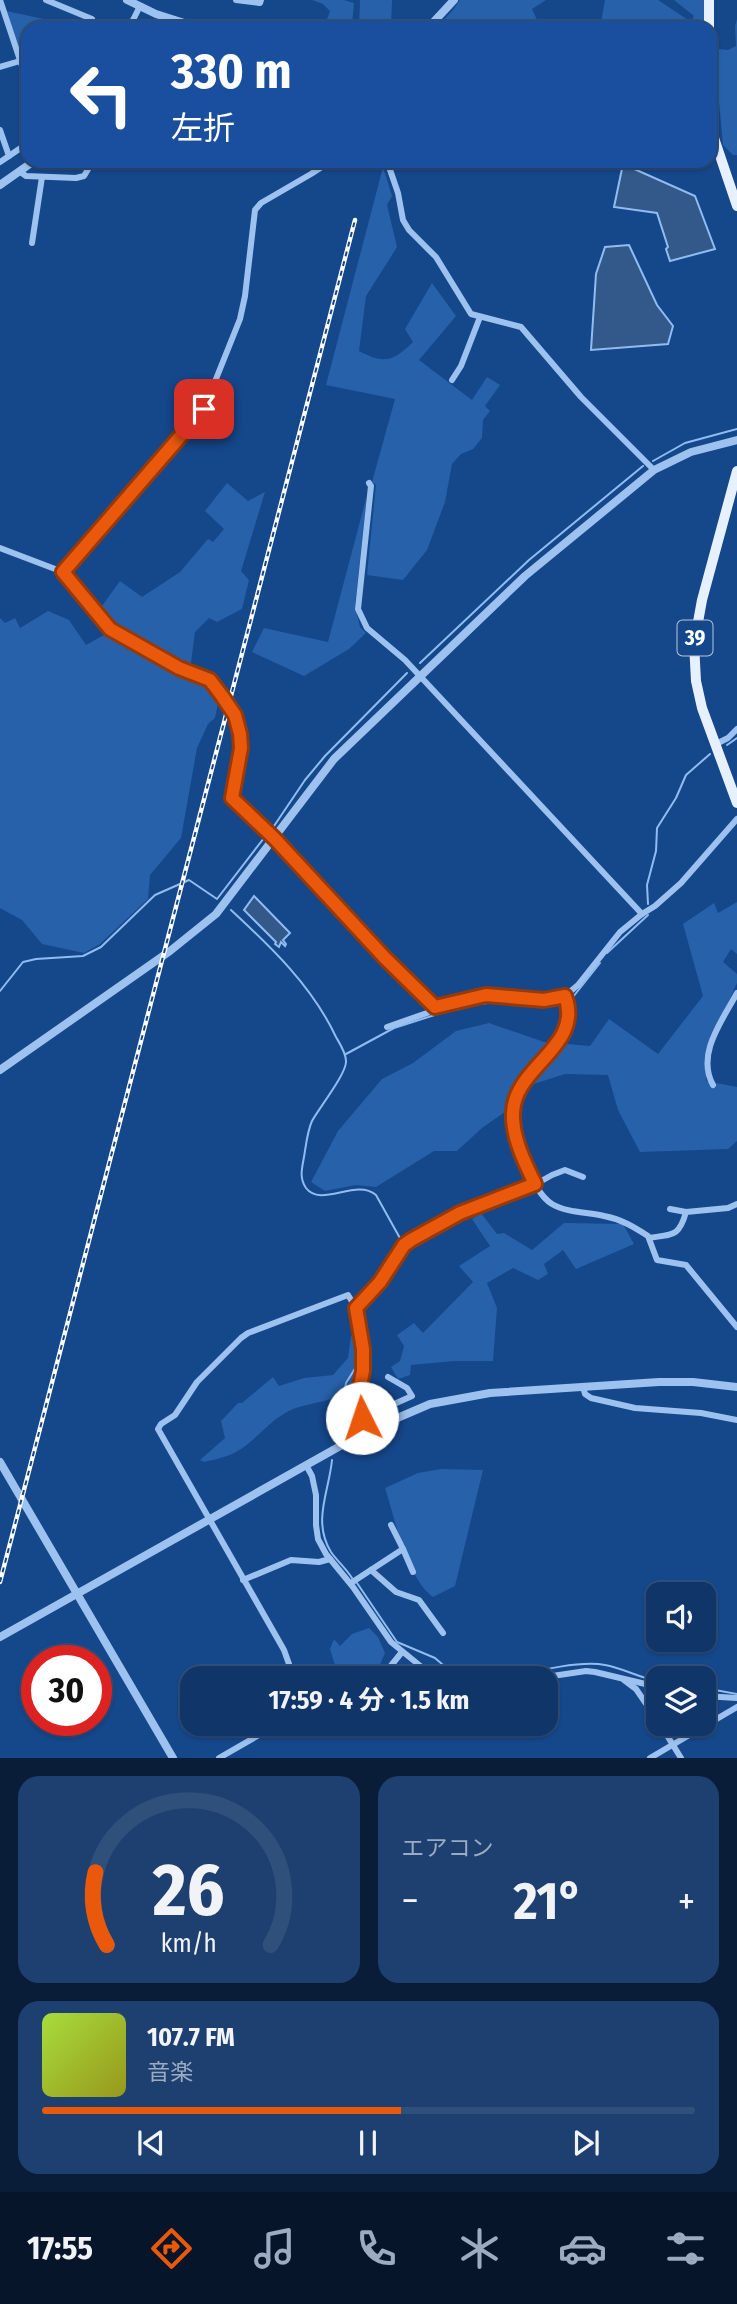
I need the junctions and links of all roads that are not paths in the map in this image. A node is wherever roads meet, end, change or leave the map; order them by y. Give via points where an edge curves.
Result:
1 (0, 0) edge
2 (46, 0) edge
3 (127, 0) edge
4 (236, 0) edge
5 (261, 0) edge
6 (454, 0) edge
7 (709, 0) edge
8 (140, 6) junction
9 (91, 21) edge
10 (132, 21) edge
11 (176, 21) edge
12 (434, 21) edge
13 (709, 21) edge
14 (20, 61) junction
15 (21, 64) edge
16 (0, 67) edge
17 (0, 130) edge
18 (717, 147) edge
19 (21, 148) edge
20 (9, 156) junction
21 (0, 162) edge
22 (24, 168) edge
23 (89, 168) edge
24 (321, 168) edge
25 (389, 168) edge
26 (19, 171) junction
27 (42, 177) junction
28 (0, 185) edge
29 (737, 206) edge
30 (32, 243) dead end
31 (480, 317) junction
32 (452, 380) dead end
33 (737, 440) edge
34 (654, 470) junction
35 (737, 471) edge
36 (369, 483) dead end
37 (0, 548) edge
38 (63, 572) junction
39 (419, 675) junction
40 (737, 729) edge
41 (714, 745) junction
42 (737, 803) edge
43 (737, 819) edge
44 (274, 838) junction
45 (642, 914) junction
46 (737, 993) edge
47 (566, 1001) junction
48 (435, 1007) junction
49 (387, 1027) dead end
50 (0, 1070) edge
51 (713, 1085) dead end
52 (583, 1177) dead end
53 (535, 1184) junction
54 (737, 1205) edge
55 (670, 1209) dead end
56 (686, 1212) junction
57 (649, 1238) junction
58 (356, 1308) junction
59 (737, 1327) edge
60 (388, 1377) dead end
61 (583, 1387) junction
62 (737, 1387) edge
63 (412, 1396) junction
64 (418, 1408) junction
65 (362, 1418) junction
66 (737, 1420) edge
67 (367, 1431) junction
68 (0, 1462) edge
69 (306, 1465) junction
70 (209, 1520) junction
71 (391, 1525) dead end
72 (403, 1549) junction
73 (330, 1559) junction
74 (371, 1570) junction
75 (413, 1573) dead end
76 (243, 1580) junction
77 (351, 1583) junction
78 (78, 1592) junction
79 (443, 1633) dead end
80 (0, 1637) edge
81 (402, 1652) junction
82 (290, 1666) edge
83 (391, 1666) edge
84 (420, 1666) edge
85 (558, 1675) edge
86 (623, 1679) junction
87 (646, 1684) edge
88 (716, 1697) edge
89 (737, 1698) edge
90 (646, 1703) edge
91 (737, 1707) edge
92 (257, 1736) edge
93 (668, 1736) edge
94 (674, 1745) junction
95 (173, 1758) edge
96 (219, 1758) edge
97 (650, 1758) edge
98 (681, 1758) edge

1 - 14 street
2 - 9 street
3 - 8 street
4 - 5 street
6 - 12 street
7 - 13 main road
8 - 10 street
8 - 11 street
14 - 15 street
14 - 16 street
17 - 20 street
18 - 29 main road
19 - 20 street
20 - 21 street
22 - 26 street
23 - 27 street via 84,176 70,179
24 - 38 street via 255,210 240,319 204,409
25 - 31 street via 403,220 436,257 471,314
26 - 27 street
26 - 28 street
27 - 30 street
31 - 32 street
31 - 34 street via 521,327 581,397
33 - 34 street via 691,452
34 - 39 street via 525,576
35 - 41 main road, 39 via 694,644 696,681
36 - 39 street via 360,617
37 - 38 street
38 - 44 street via 110,629 210,680 235,715 240,734 232,798
39 - 44 street via 328,765
39 - 45 street
40 - 41 street
41 - 42 main road, 39
43 - 45 street via 681,883
44 - 48 street
44 - 50 street via 206,924
45 - 47 street via 614,939
46 - 51 street via 712,1040 705,1066
47 - 48 street via 486,995
47 - 53 street via 562,1038 514,1098 514,1129
48 - 49 street
52 - 53 street via 565,1170
53 - 57 street via 550,1203 618,1219
53 - 58 street via 460,1213 411,1240
54 - 56 street
55 - 56 street
56 - 57 street via 675,1234
57 - 59 street via 657,1260 686,1265
58 - 65 street via 363,1349 358,1396
58 - 70 street via 348,1295 248,1333 197,1381 175,1415 159,1426
60 - 63 street
61 - 62 street via 693,1382
61 - 64 street via 489,1393
61 - 66 street via 591,1398 635,1408
63 - 64 street
63 - 65 street
64 - 67 street
65 - 67 street
67 - 69 street
68 - 78 street
69 - 70 street
69 - 73 street via 316,1495 318,1539
70 - 76 street
70 - 78 street
71 - 72 street
72 - 74 street
72 - 75 street
73 - 76 street via 291,1560
73 - 77 street
74 - 77 street
74 - 79 street via 396,1592 419,1600
76 - 82 street
77 - 81 street
78 - 80 street
78 - 95 street
81 - 83 street
81 - 84 street
85 - 86 street via 586,1671
86 - 87 street
86 - 90 street
88 - 89 street
91 - 94 street
92 - 96 street
93 - 94 street
94 - 97 street
94 - 98 street

